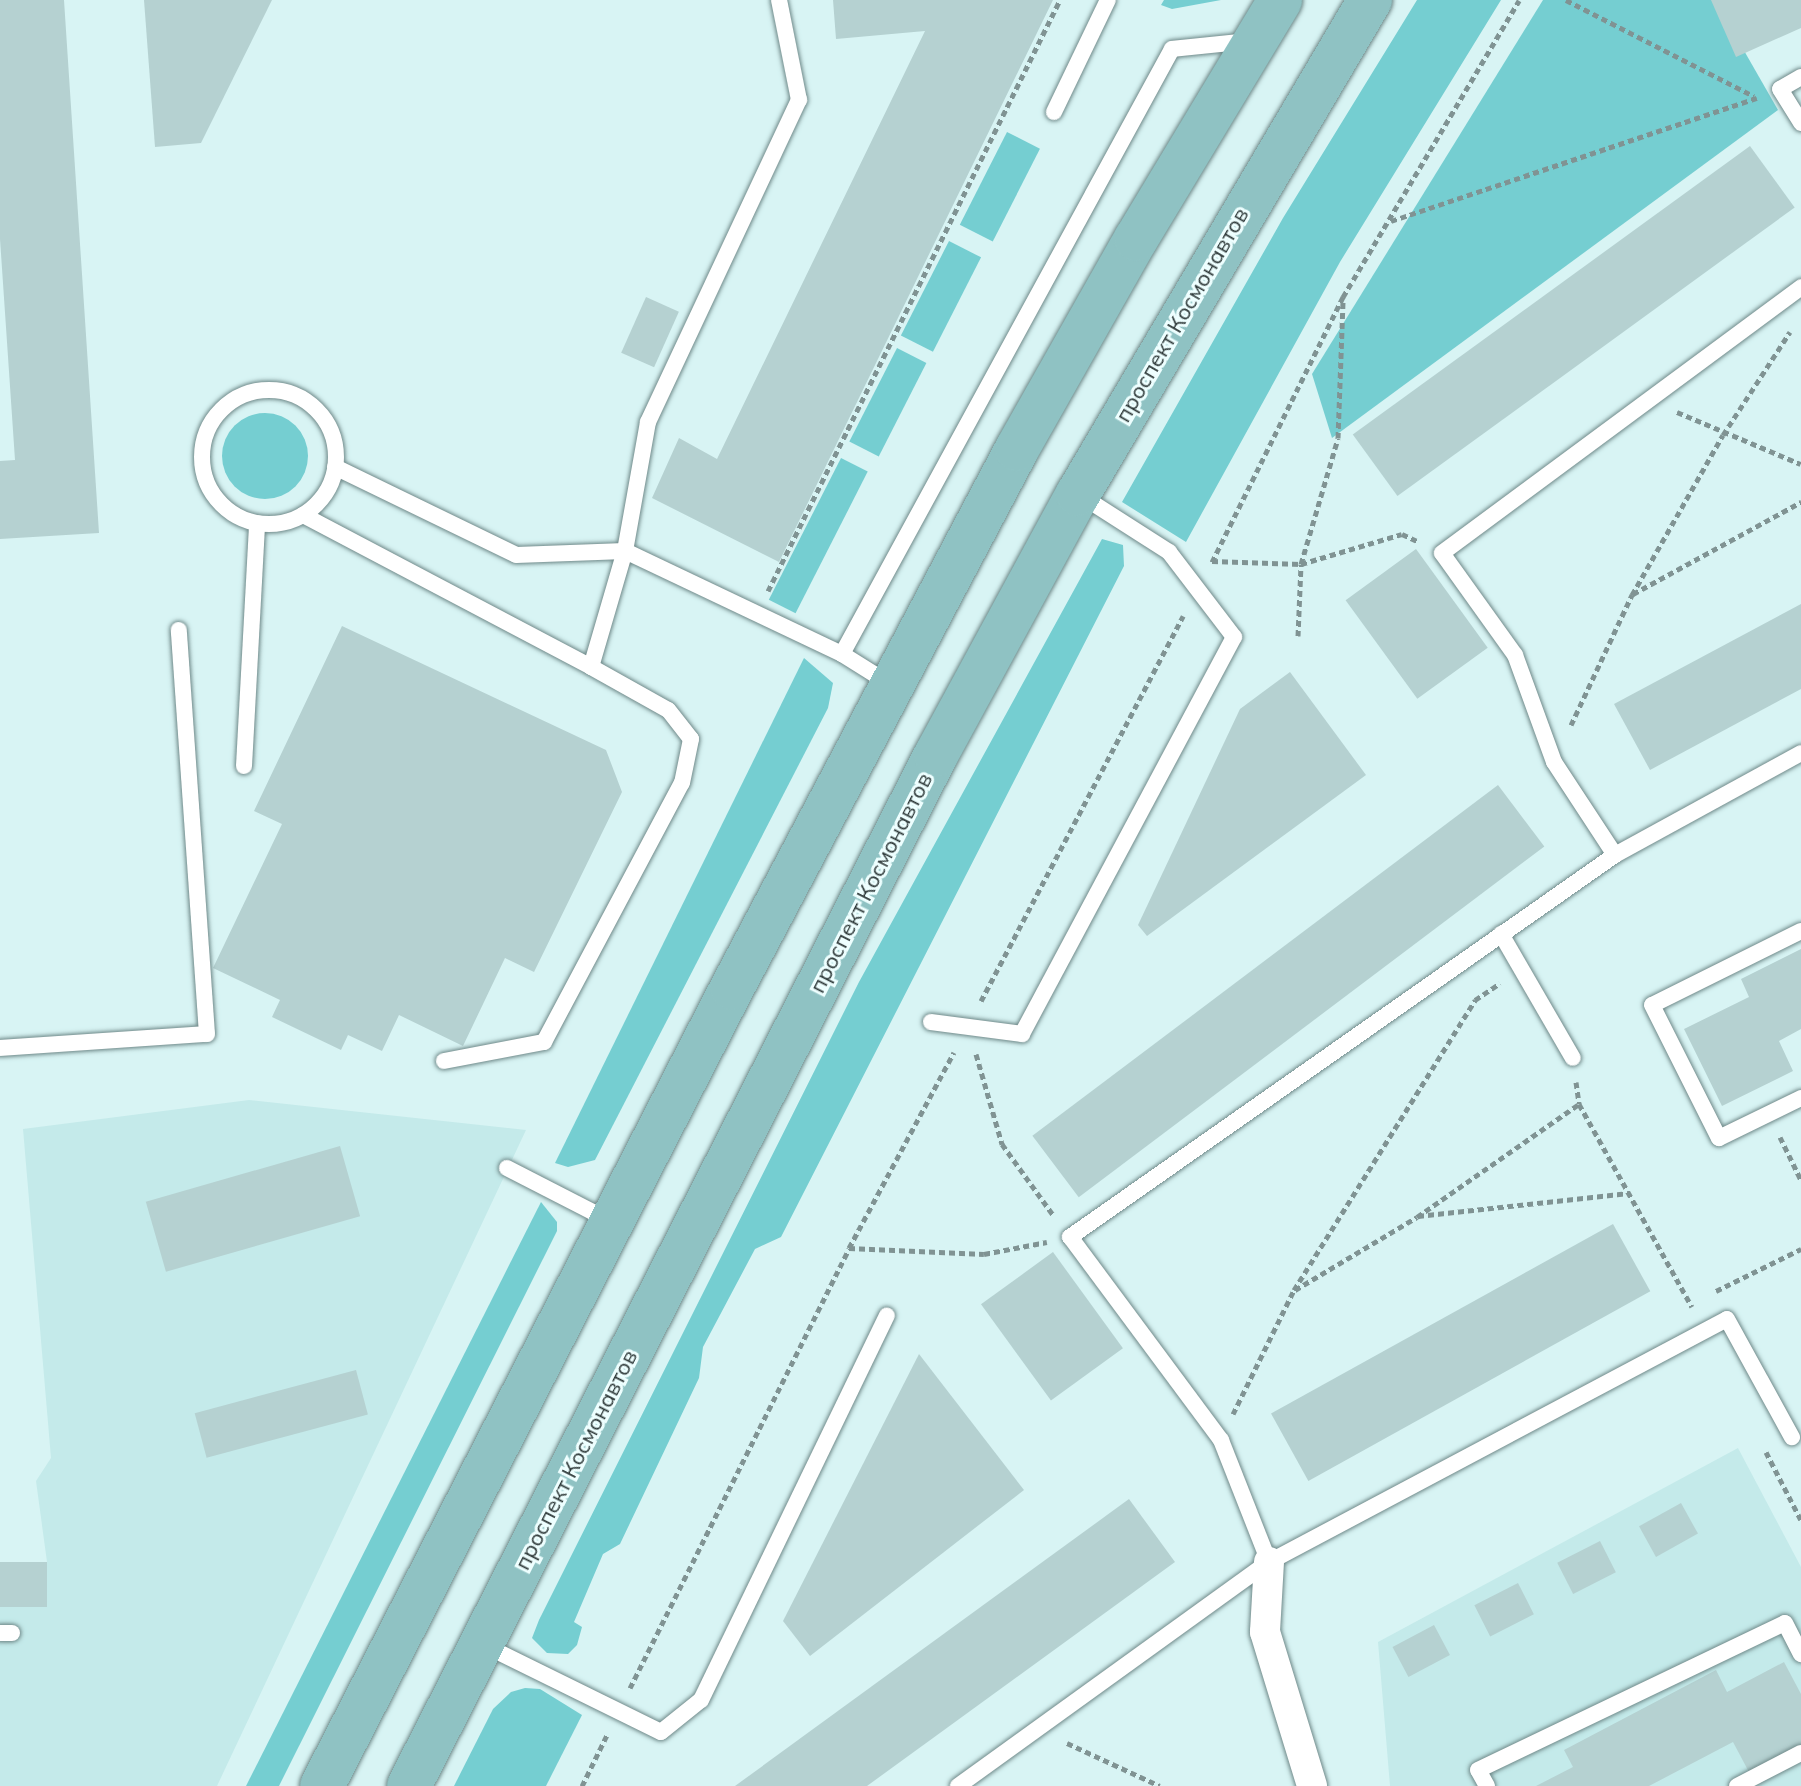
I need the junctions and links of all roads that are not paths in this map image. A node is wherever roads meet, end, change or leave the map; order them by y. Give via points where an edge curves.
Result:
1 (779, 0) edge
2 (1108, 0) edge
3 (1280, 0) edge
4 (1370, 0) edge
5 (1255, 40) junction
6 (1801, 77) edge
7 (1054, 112) dead end
8 (1801, 123) edge
9 (1801, 287) edge
10 (335, 467) junction
11 (1078, 494) junction
12 (303, 515) junction
13 (257, 523) junction
14 (625, 551) junction
15 (179, 630) dead end
16 (842, 654) junction
17 (591, 667) junction
18 (891, 684) junction
19 (1801, 753) edge
20 (244, 766) dead end
21 (1615, 855) junction
22 (1801, 931) edge
23 (1501, 934) junction
24 (931, 1022) dead end
25 (0, 1048) edge
26 (1573, 1058) road end
27 (444, 1061) dead end
28 (1801, 1098) edge
29 (507, 1168) dead end
30 (611, 1221) junction
31 (887, 1316) dead end
32 (1792, 1437) dead end
33 (1269, 1562) junction
34 (482, 1644) junction
35 (1801, 1654) edge
36 (1801, 1753) edge
37 (322, 1786) edge
38 (409, 1786) edge
39 (958, 1786) edge
40 (1312, 1786) edge
41 (1487, 1786) edge
42 (1737, 1786) edge

1 - 14 lane via 799,100 648,422
2 - 7 lane
3 - 5 main road
4 - 11 main road, проспект Космонавтов
5 - 16 lane via 1172,49
5 - 18 main road via 1136,239
6 - 8 lane via 1780,89
9 - 21 lane via 1442,553 1515,655 1554,762
10 - 12 lane via 329,486
10 - 13 lane via 335,444 313,406 272,390 229,402 214,418 201,461 219,502
10 - 14 lane via 516,555
11 - 24 lane via 1169,552 1234,637 1022,1034
11 - 34 main road, проспект Космонавтов via 936,755
12 - 13 lane
12 - 17 lane
13 - 20 lane
14 - 16 lane
14 - 17 lane
15 - 25 lane via 207,1034
16 - 18 lane
17 - 27 lane via 668,710 691,739 682,783 544,1042
18 - 30 main road
19 - 21 lane
21 - 23 lane
22 - 28 lane via 1652,1005 1719,1138
23 - 26 lane
23 - 33 lane via 1070,1237 1221,1440
29 - 30 lane
30 - 37 main road
31 - 34 lane via 701,1700 661,1732
32 - 33 lane via 1727,1319
33 - 39 lane
33 - 40 street via 1265,1632
34 - 38 main road, проспект Космонавтов
35 - 41 lane via 1785,1623 1478,1770
36 - 42 lane

